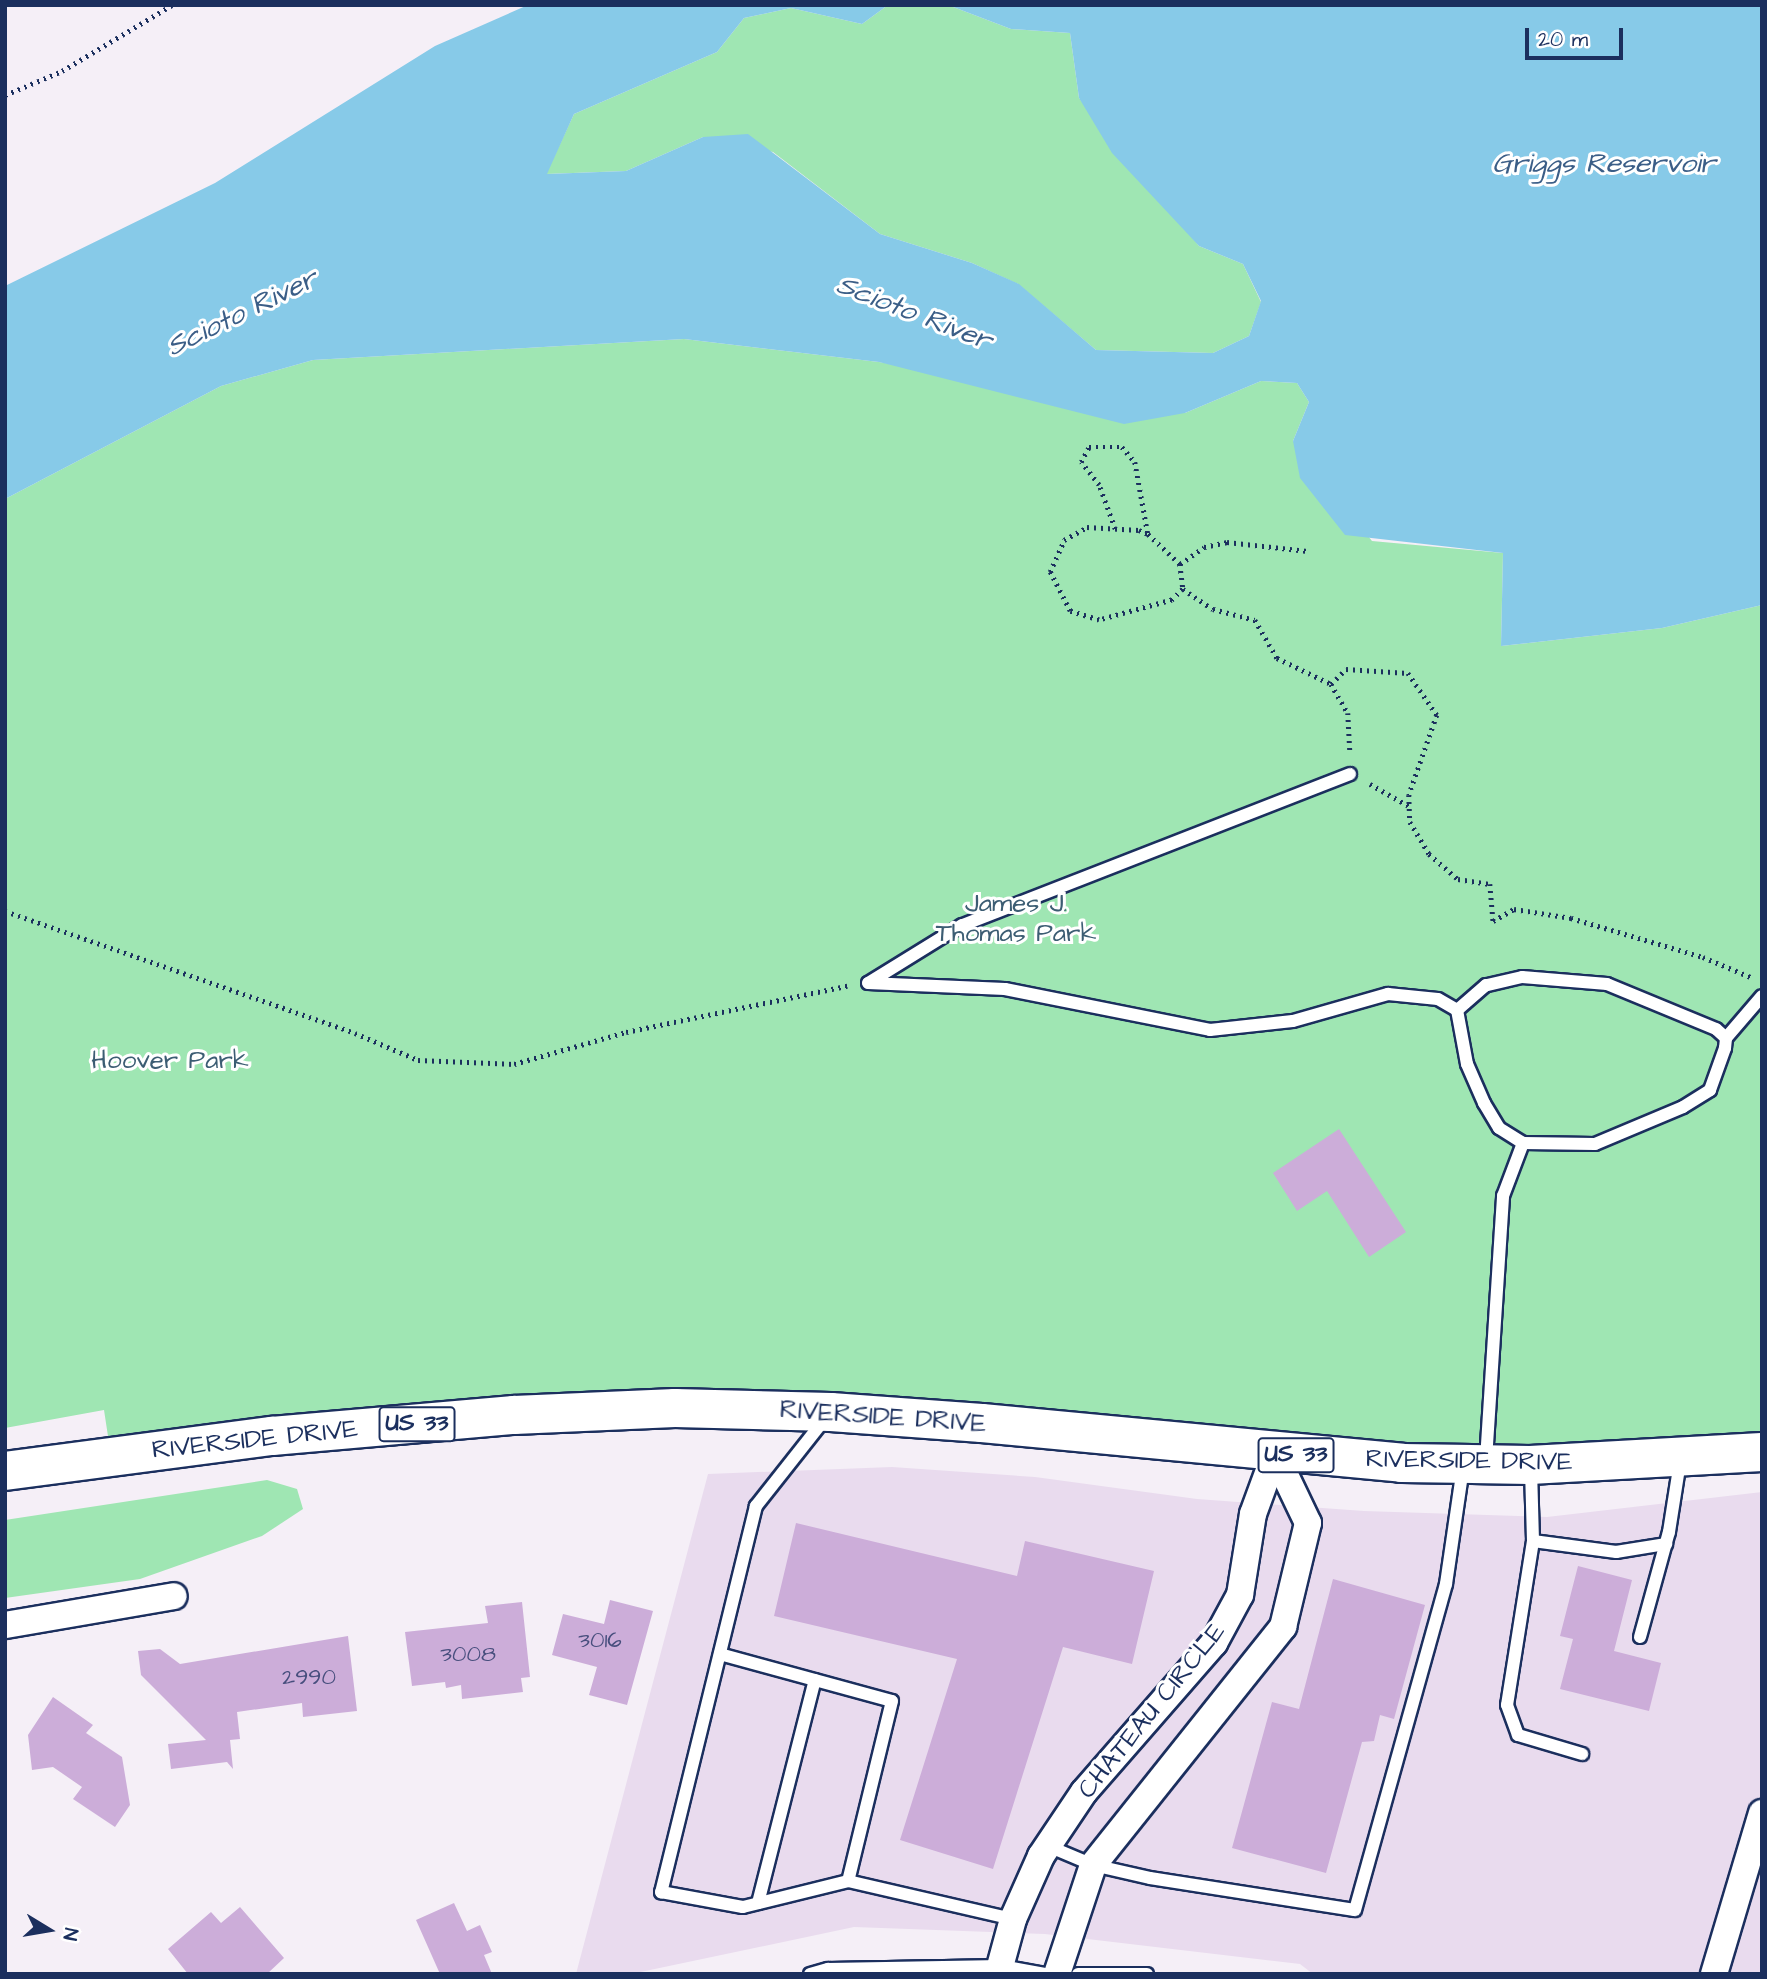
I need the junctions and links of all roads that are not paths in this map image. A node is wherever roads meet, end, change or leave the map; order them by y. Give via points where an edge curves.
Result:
1 (1350, 774) road end
2 (1762, 996) edge
3 (1457, 1010) junction
4 (1726, 1038) junction
5 (1524, 1143) junction
6 (831, 1412) junction
7 (1762, 1452) edge
8 (1275, 1454) junction
9 (1681, 1458) junction
10 (1474, 1465) junction
11 (1531, 1465) junction
12 (5, 1471) edge
13 (1533, 1541) junction
14 (1666, 1544) junction
15 (174, 1596) dead end
16 (5, 1625) edge
17 (1640, 1637) dead end
18 (720, 1654) junction
19 (815, 1680) junction
20 (1582, 1754) dead end
21 (1762, 1813) edge
22 (1048, 1846) junction
23 (1093, 1865) junction
24 (848, 1881) junction
25 (758, 1903) junction
26 (1013, 1919) junction
27 (1000, 1970) edge
28 (810, 1974) edge
29 (1046, 1974) edge
30 (1057, 1974) edge
31 (1078, 1974) edge
32 (1147, 1974) edge
33 (1714, 1974) edge

1 - 3 lane via 962,925 868,983 1005,989 1210,1030 1293,1021 1388,994 1438,999
2 - 4 lane
3 - 4 lane via 1486,985 1522,977 1566,979 1607,984 1716,1029
3 - 5 lane via 1467,1064 1484,1103 1499,1128
4 - 5 lane via 1710,1090 1683,1107 1594,1144
5 - 10 lane via 1503,1196
6 - 8 main road, RIVERSIDE DRIVE / US 33
6 - 12 main road, RIVERSIDE DRIVE / US 33 via 675,1408 514,1416 272,1436
6 - 18 lane via 756,1506
7 - 9 main road, RIVERSIDE DRIVE / US 33
8 - 10 main road, RIVERSIDE DRIVE / US 33
8 - 22 street, CHATEAU CIRCLE via 1253,1514 1240,1595 1214,1643 1084,1792
8 - 23 street, CHATEAU CIRCLE via 1308,1523 1283,1627
9 - 11 main road, RIVERSIDE DRIVE / US 33
9 - 14 lane
10 - 11 main road, RIVERSIDE DRIVE / US 33
10 - 23 lane via 1446,1584 1355,1910
11 - 13 lane
13 - 14 lane via 1616,1552
13 - 20 lane via 1507,1705 1518,1735
14 - 17 lane
15 - 16 street
18 - 19 lane
18 - 25 lane via 661,1892 743,1907
19 - 24 lane via 892,1701
19 - 25 lane
21 - 33 street via 1744,1860
22 - 23 lane
22 - 26 street, CHATEAU CIRCLE
23 - 30 street, CHATEAU CIRCLE
24 - 25 lane
24 - 26 lane
26 - 27 street, CHATEAU CIRCLE
27 - 28 lane via 828,1969
27 - 29 lane
31 - 32 lane

